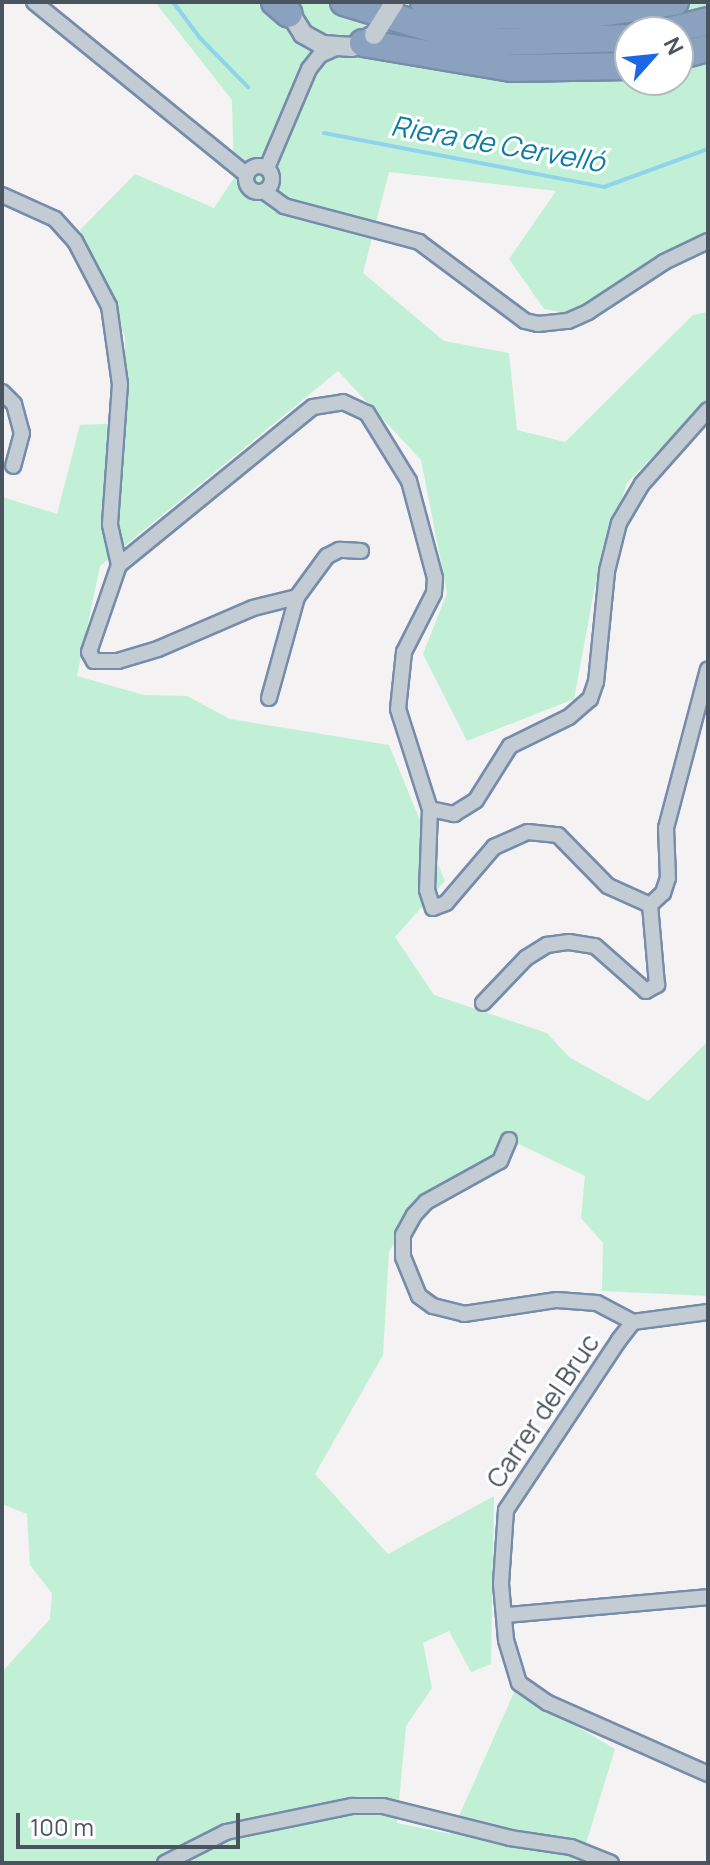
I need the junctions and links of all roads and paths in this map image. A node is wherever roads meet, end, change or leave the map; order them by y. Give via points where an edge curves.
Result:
1 (34, 2) edge
2 (344, 2) edge
3 (395, 2) edge
4 (424, 2) edge
5 (675, 2) edge
6 (288, 13) edge
7 (368, 39) junction
8 (614, 39) edge
9 (336, 48) junction
10 (614, 66) edge
11 (305, 80) junction
12 (267, 168) junction
13 (247, 175) junction
14 (265, 192) junction
15 (2, 195) edge
16 (708, 241) edge
17 (2, 392) edge
18 (708, 410) edge
19 (13, 466) dead end
20 (361, 551) dead end
21 (119, 565) junction
22 (297, 597) junction
23 (708, 669) edge
24 (269, 698) dead end
25 (430, 809) junction
26 (650, 905) junction
27 (483, 1003) dead end
28 (509, 1140) dead end
29 (708, 1312) edge
30 (633, 1322) junction
31 (708, 1597) edge
32 (507, 1615) junction
33 (708, 1774) edge
34 (165, 1863) edge
35 (611, 1863) edge

1 - 13 street
2 - 8 highway via 446,33 503,42
3 - 7 street, bridge
4 - 5 highway via 482,15 573,17
6 - 9 street
6 - 11 street
7 - 9 street
7 - 10 highway via 511,68
9 - 11 street via 314,61
11 - 12 street
12 - 13 street via 254,167
12 - 14 street via 273,181
13 - 14 street via 251,190
14 - 16 street via 284,206 419,242 525,321 538,324 568,321 588,312 664,262
15 - 21 street via 55,219 75,241 109,306 120,384 110,525
17 - 19 street via 14,404 22,433
18 - 25 street via 642,484 619,523 607,571 590,699 569,717 510,746 476,800 454,814
20 - 22 street via 339,550 327,556
21 - 22 street via 93,631 89,652 94,661 118,661
21 - 25 street via 313,407 343,402 367,413 409,481 435,578 429,606 404,652 398,709
22 - 24 street
23 - 26 street via 666,828 668,878 663,893
25 - 26 street via 427,890 433,908 446,903 494,847 528,832 558,835 608,886
26 - 27 street via 657,985 646,991 595,946 569,942 547,945 526,958
28 - 30 street via 500,1161 426,1202 408,1225 403,1257 419,1296 433,1306 464,1314 557,1300 597,1303
29 - 30 street, Carrer del Bruc
30 - 32 street, Carrer del Bruc via 545,1445 506,1510 501,1584
31 - 32 street
32 - 33 street, Carrer del Bruc via 506,1640 519,1683 548,1703
34 - 35 street via 226,1832 352,1806 418,1814 510,1838 571,1847

